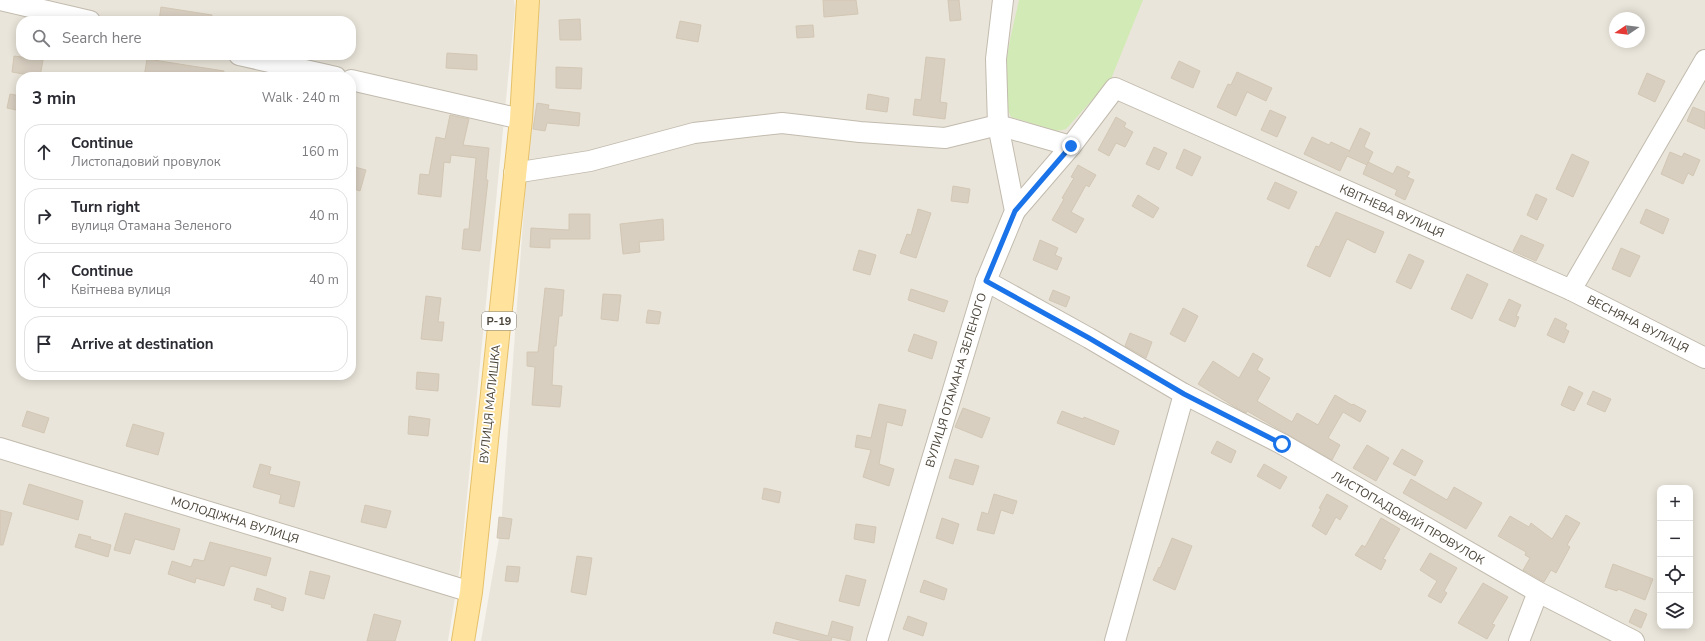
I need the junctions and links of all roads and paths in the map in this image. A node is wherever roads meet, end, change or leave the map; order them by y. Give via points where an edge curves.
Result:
1 (0, 0) edge
2 (528, 0) edge
3 (1003, 0) edge
4 (69, 16) edge
5 (261, 60) edge
6 (1705, 60) edge
7 (314, 72) edge
8 (356, 81) edge
9 (521, 119) junction
10 (998, 125) junction
11 (1071, 146) junction
12 (514, 173) junction
13 (1015, 211) junction
14 (986, 281) junction
15 (1571, 290) junction
16 (1705, 358) edge
17 (1184, 394) junction
18 (0, 448) edge
19 (471, 592) junction
20 (1538, 592) junction
21 (463, 641) edge
22 (877, 641) edge
23 (1115, 641) edge
24 (1519, 641) edge
25 (1634, 641) edge

1 - 4 street
2 - 9 main road, ВУЛИЦЯ МАЛИШКА / Р-19
3 - 10 street via 996,60
5 - 7 street
6 - 15 street
8 - 9 street
9 - 12 main road, ВУЛИЦЯ МАЛИШКА / Р-19
10 - 11 street
10 - 12 street via 945,138 782,123 694,133 590,161
10 - 13 street
11 - 13 street, КВІТНЕВА ВУЛИЦЯ
11 - 15 street, КВІТНЕВА ВУЛИЦЯ via 1115,88
12 - 19 main road, ВУЛИЦЯ МАЛИШКА / Р-19
13 - 14 street, ВУЛИЦЯ ОТАМАНА ЗЕЛЕНОГО
14 - 17 street, ЛИСТОПАДОВИЙ ПРОВУЛОК
14 - 22 street, ВУЛИЦЯ ОТАМАНА ЗЕЛЕНОГО
15 - 16 street, ВЕСНЯНА ВУЛИЦЯ
17 - 20 street, ЛИСТОПАДОВИЙ ПРОВУЛОК via 1282,444
17 - 23 street
18 - 19 street, МОЛОДІЖНА ВУЛИЦЯ
19 - 21 main road, ВУЛИЦЯ МАЛИШКА / Р-19
20 - 24 street
20 - 25 street, ЛИСТОПАДОВИЙ ПРОВУЛОК

